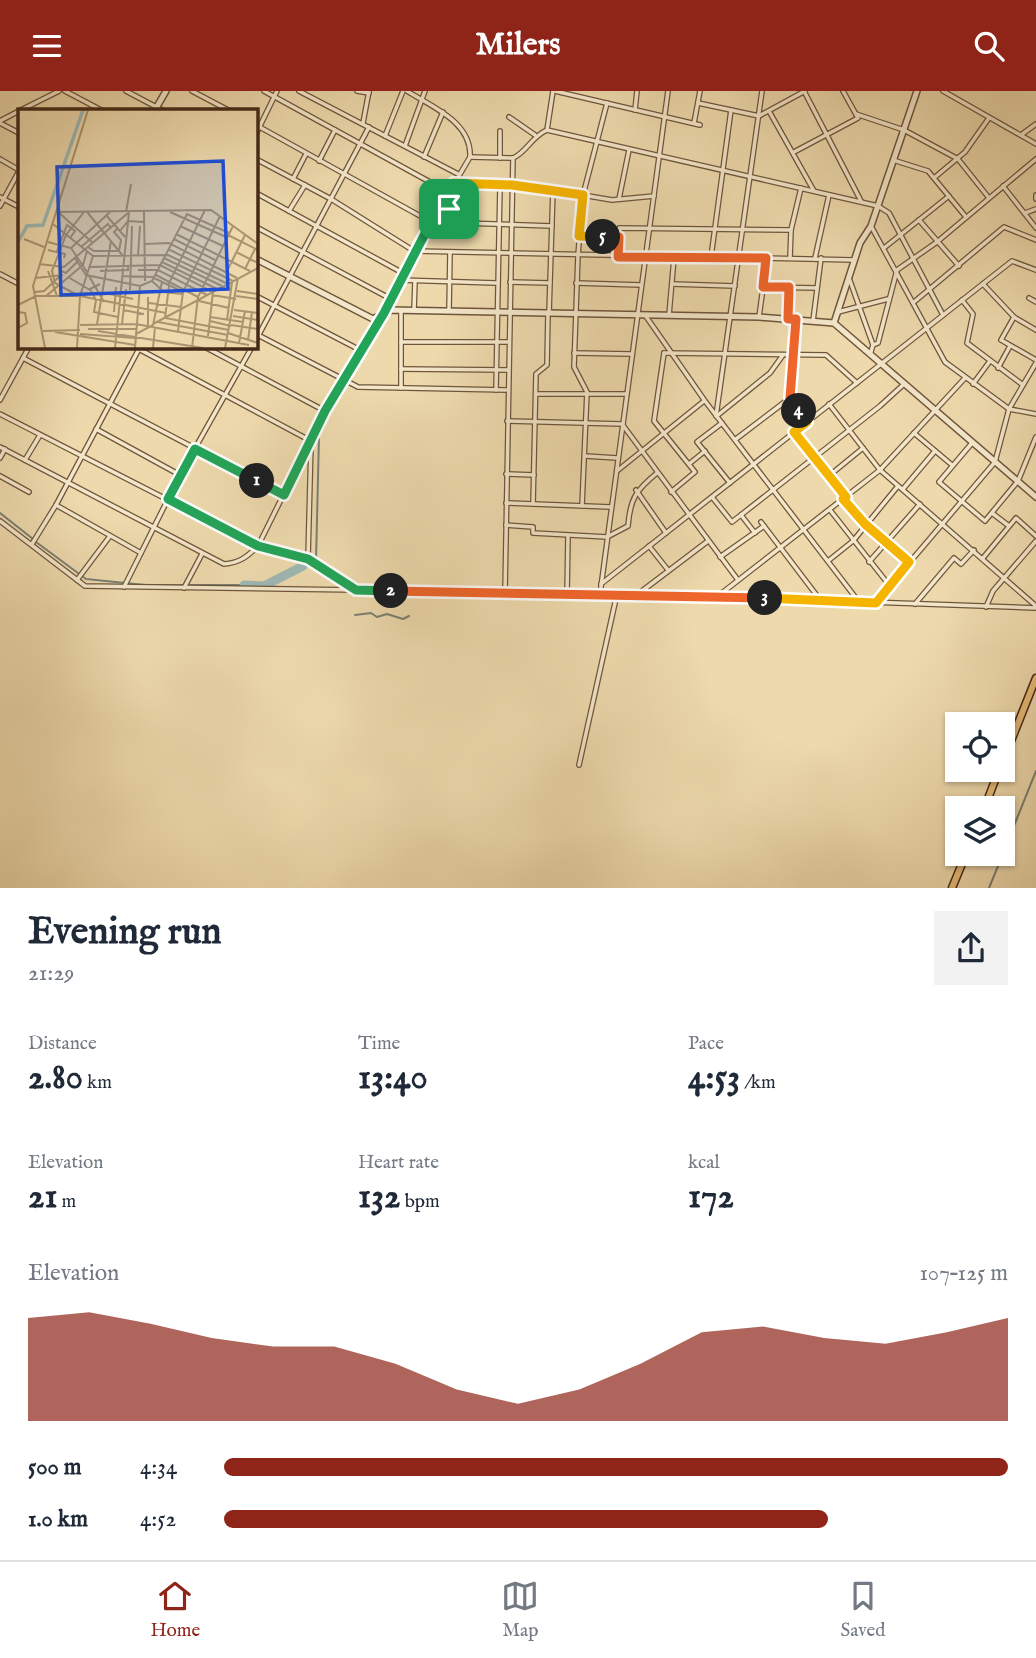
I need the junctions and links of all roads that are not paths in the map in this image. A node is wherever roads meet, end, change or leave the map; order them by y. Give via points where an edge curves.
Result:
1 (59, 91) edge
2 (65, 91) edge
3 (126, 91) edge
4 (166, 91) edge
5 (192, 91) edge
6 (264, 91) edge
7 (277, 91) edge
8 (299, 91) edge
9 (358, 91) edge
10 (405, 91) edge
11 (425, 91) edge
12 (554, 91) edge
13 (586, 91) edge
14 (638, 91) edge
15 (668, 91) edge
16 (700, 91) edge
17 (762, 91) edge
18 (805, 91) edge
19 (843, 91) edge
20 (917, 91) edge
21 (943, 91) edge
22 (369, 92) edge
23 (275, 97) junction
24 (586, 98) junction
25 (423, 100) junction
26 (607, 103) junction
27 (698, 103) junction
28 (28, 107) junction
29 (24, 109) edge
30 (33, 109) edge
31 (99, 109) edge
32 (158, 109) edge
33 (226, 109) edge
34 (635, 110) junction
35 (731, 110) junction
36 (769, 111) junction
37 (18, 112) edge
38 (443, 112) junction
39 (856, 114) junction
40 (758, 116) junction
41 (509, 117) dead end
42 (664, 117) junction
43 (989, 117) junction
44 (0, 122) edge
45 (363, 124) junction
46 (1036, 124) edge
47 (257, 126) edge
48 (369, 127) junction
49 (335, 130) junction
50 (548, 130) junction
51 (904, 130) junction
52 (500, 131) dead end
53 (18, 132) edge
54 (535, 135) junction
55 (827, 135) junction
56 (1021, 135) junction
57 (385, 136) junction
58 (597, 141) junction
59 (360, 144) junction
60 (1036, 144) edge
61 (405, 146) junction
62 (629, 149) junction
63 (794, 152) junction
64 (306, 155) junction
65 (659, 155) junction
66 (424, 156) junction
67 (470, 157) junction
68 (500, 158) junction
69 (513, 158) junction
70 (0, 159) edge
71 (958, 159) junction
72 (1036, 159) edge
73 (257, 160) edge
74 (894, 160) junction
75 (319, 161) junction
76 (18, 169) edge
77 (721, 170) junction
78 (18, 172) edge
79 (458, 174) junction
80 (344, 175) junction
81 (750, 176) junction
82 (934, 178) junction
83 (293, 179) junction
84 (454, 183) junction
85 (305, 185) junction
86 (500, 185) junction
87 (512, 185) junction
88 (1003, 186) junction
89 (801, 188) junction
90 (553, 190) junction
91 (814, 191) junction
92 (450, 193) junction
93 (257, 194) edge
94 (583, 195) junction
95 (829, 195) junction
96 (654, 196) junction
97 (949, 196) junction
98 (2, 198) edge
99 (989, 198) junction
100 (331, 199) junction
101 (619, 199) junction
102 (861, 201) junction
103 (0, 206) edge
104 (18, 206) edge
105 (878, 206) junction
106 (1036, 208) edge
107 (289, 211) junction
108 (1025, 213) junction
109 (967, 217) junction
110 (919, 220) junction
111 (431, 222) junction
112 (449, 223) junction
113 (499, 224) junction
114 (511, 225) junction
115 (317, 226) junction
116 (552, 226) junction
117 (871, 226) junction
118 (257, 228) edge
119 (649, 228) junction
120 (1036, 228) edge
121 (712, 229) junction
122 (743, 229) junction
123 (792, 230) junction
124 (900, 235) junction
125 (579, 236) junction
126 (619, 237) junction
127 (1036, 240) edge
128 (937, 242) junction
129 (884, 248) junction
130 (414, 251) junction
131 (303, 252) junction
132 (450, 253) junction
133 (497, 254) junction
134 (511, 255) junction
135 (551, 255) junction
136 (578, 255) junction
137 (618, 257) junction
138 (739, 257) junction
139 (645, 258) junction
140 (674, 258) junction
141 (711, 258) junction
142 (766, 258) junction
143 (790, 258) junction
144 (818, 258) junction
145 (257, 260) edge
146 (854, 260) junction
147 (913, 260) junction
148 (958, 266) junction
149 (897, 270) junction
150 (1036, 270) edge
151 (402, 272) junction
152 (0, 274) edge
153 (289, 277) junction
154 (849, 278) junction
155 (399, 280) junction
156 (415, 280) junction
157 (450, 281) junction
158 (510, 282) junction
159 (18, 283) edge
160 (496, 283) junction
161 (550, 283) junction
162 (576, 283) junction
163 (672, 284) junction
164 (983, 284) junction
165 (641, 285) junction
166 (735, 286) junction
167 (763, 287) junction
168 (789, 287) junction
169 (817, 288) junction
170 (929, 290) junction
171 (257, 296) edge
172 (1030, 298) dead end
173 (391, 299) junction
174 (888, 299) junction
175 (962, 300) junction
176 (914, 302) junction
177 (1036, 302) edge
178 (274, 305) junction
179 (859, 306) junction
180 (401, 310) junction
181 (414, 310) junction
182 (449, 311) junction
183 (496, 312) junction
184 (509, 312) junction
185 (838, 312) junction
186 (384, 313) junction
187 (549, 313) junction
188 (575, 313) junction
189 (635, 315) junction
190 (645, 315) junction
191 (669, 315) junction
192 (943, 315) junction
193 (730, 317) junction
194 (759, 317) junction
195 (1014, 317) junction
196 (788, 319) junction
197 (796, 319) junction
198 (813, 321) junction
199 (834, 323) junction
200 (928, 327) junction
201 (1036, 330) edge
202 (257, 334) edge
203 (257, 336) edge
204 (401, 342) junction
205 (496, 342) junction
206 (509, 342) junction
207 (873, 345) junction
208 (1010, 346) junction
209 (28, 348) edge
210 (138, 348) edge
211 (140, 348) edge
212 (207, 348) edge
213 (251, 348) edge
214 (360, 350) junction
215 (665, 351) junction
216 (573, 353) junction
217 (672, 353) junction
218 (631, 354) junction
219 (725, 354) junction
220 (783, 355) junction
221 (793, 355) junction
222 (869, 355) junction
223 (23, 358) junction
224 (990, 361) junction
225 (1036, 361) edge
226 (880, 365) junction
227 (242, 366) junction
228 (998, 368) junction
229 (401, 369) junction
230 (496, 370) junction
231 (508, 370) junction
232 (964, 378) junction
233 (343, 379) junction
234 (857, 383) junction
235 (903, 384) junction
236 (973, 384) junction
237 (1023, 385) junction
238 (401, 388) junction
239 (495, 390) junction
240 (507, 390) junction
241 (587, 393) junction
242 (536, 394) junction
243 (626, 394) junction
244 (226, 395) junction
245 (790, 398) junction
246 (0, 400) edge
247 (705, 401) junction
248 (110, 404) junction
249 (830, 404) junction
250 (1009, 409) junction
251 (325, 411) junction
252 (933, 411) junction
253 (0, 414) edge
254 (1036, 414) edge
255 (716, 416) junction
256 (507, 421) junction
257 (535, 421) junction
258 (807, 422) junction
259 (586, 423) junction
260 (722, 423) junction
261 (622, 424) junction
262 (96, 429) junction
263 (850, 430) junction
264 (794, 432) junction
265 (664, 433) junction
266 (914, 433) junction
267 (40, 434) junction
268 (735, 439) junction
269 (1036, 440) edge
270 (311, 441) junction
271 (972, 443) junction
272 (2, 448) edge
273 (863, 448) junction
274 (195, 449) junction
275 (640, 451) junction
276 (705, 451) junction
277 (935, 451) junction
278 (81, 455) junction
279 (584, 456) junction
280 (814, 457) junction
281 (0, 458) edge
282 (617, 459) junction
283 (25, 460) junction
284 (995, 462) junction
285 (689, 464) junction
286 (754, 464) junction
287 (953, 465) junction
288 (880, 470) junction
289 (616, 472) junction
290 (657, 473) junction
291 (506, 474) junction
292 (0, 475) edge
293 (180, 475) junction
294 (534, 475) junction
295 (829, 476) junction
296 (1018, 481) junction
297 (67, 482) junction
298 (730, 483) junction
299 (898, 485) junction
300 (773, 489) junction
301 (903, 489) junction
302 (636, 490) junction
303 (29, 492) dead end
304 (671, 492) junction
305 (284, 495) junction
306 (712, 497) junction
307 (1036, 497) edge
308 (845, 498) junction
309 (168, 499) junction
310 (962, 501) junction
311 (506, 503) junction
312 (533, 504) junction
313 (920, 504) junction
314 (56, 505) junction
315 (582, 506) junction
316 (611, 507) junction
317 (830, 510) junction
318 (992, 513) junction
319 (689, 515) junction
320 (741, 515) junction
321 (0, 521) edge
322 (943, 523) junction
323 (865, 524) junction
324 (506, 525) junction
325 (1009, 526) junction
326 (155, 529) junction
327 (805, 530) junction
328 (666, 533) junction
329 (755, 533) junction
330 (568, 535) junction
331 (110, 536) junction
332 (607, 537) junction
333 (1036, 538) edge
334 (708, 541) junction
335 (853, 541) junction
336 (887, 542) junction
337 (32, 545) junction
338 (258, 546) junction
339 (649, 546) junction
340 (781, 549) junction
341 (974, 550) junction
342 (141, 553) junction
343 (202, 554) junction
344 (720, 557) junction
345 (982, 558) junction
346 (308, 559) junction
347 (828, 561) junction
348 (869, 562) junction
349 (909, 562) junction
350 (668, 570) junction
351 (80, 577) junction
352 (1004, 578) junction
353 (738, 580) junction
354 (601, 584) junction
355 (890, 585) junction
356 (124, 587) junction
357 (184, 588) junction
358 (356, 590) junction
359 (505, 592) junction
360 (567, 593) junction
361 (600, 594) junction
362 (617, 594) junction
363 (638, 594) junction
364 (718, 596) junction
365 (821, 601) junction
366 (859, 603) junction
367 (876, 603) junction
368 (914, 604) junction
369 (986, 607) junction
370 (1036, 607) edge
371 (1036, 678) edge
372 (1015, 731) edge
373 (579, 765) dead end
374 (960, 866) edge
375 (952, 888) edge

1 - 28 street
2 - 31 street
3 - 32 street
4 - 32 street
5 - 33 street
6 - 23 street
7 - 23 street
8 - 45 street
9 - 22 street
10 - 25 street
10 - 57 street
11 - 25 street
12 - 24 street
12 - 50 street
13 - 24 street
14 - 34 street
15 - 42 street
16 - 27 street
17 - 40 street
18 - 36 street
18 - 55 street
19 - 39 street
20 - 51 street
21 - 43 street
22 - 45 street
23 - 47 street
23 - 49 street
24 - 26 street
25 - 38 street
25 - 61 street
26 - 34 street
26 - 58 street
27 - 35 street
27 - 42 street via 697,125
28 - 29 street
28 - 30 street
34 - 42 street
35 - 40 street
35 - 77 street
36 - 40 street
36 - 63 street
37 - 44 street
38 - 66 street
38 - 67 street via 471,144
39 - 51 street
39 - 55 street via 858,118
40 - 81 street
41 - 54 street
42 - 65 street
43 - 56 street
43 - 71 street
44 - 53 street
45 - 48 street
46 - 56 street
47 - 64 street
48 - 57 street
48 - 59 street
49 - 59 street
49 - 75 street
50 - 54 street
50 - 58 street
51 - 71 street
51 - 74 street
52 - 68 street
54 - 69 street via 520,156
55 - 63 street
55 - 102 street
56 - 60 street
57 - 61 street
58 - 62 street
58 - 94 street
59 - 80 street
59 - 92 street
61 - 66 street
62 - 65 street
62 - 101 street
63 - 91 street
64 - 75 street
64 - 83 street
65 - 77 street
65 - 96 street
66 - 79 street
67 - 68 street
67 - 79 street
68 - 69 street
69 - 87 street
70 - 76 street
71 - 82 street
71 - 99 street
72 - 88 street
73 - 83 street
74 - 82 street via 928,171
74 - 105 street
75 - 80 street
77 - 81 street
77 - 121 street
78 - 98 street
79 - 84 street
80 - 100 street
80 - 111 street
81 - 89 street
81 - 122 street
82 - 97 street
83 - 85 street
84 - 86 street
84 - 92 street
85 - 100 street
85 - 107 street
86 - 87 street
86 - 113 street
87 - 90 street
87 - 114 street
88 - 99 street
88 - 108 street
89 - 91 street
89 - 123 street
90 - 94 street
90 - 116 street
91 - 95 street
92 - 111 street
92 - 112 street
93 - 107 street
94 - 101 street
94 - 125 street
95 - 102 street
95 - 144 street
96 - 101 street
96 - 119 street
97 - 109 street
97 - 110 street
98 - 103 street
98 - 104 street
99 - 109 street
100 - 115 street
100 - 130 street
102 - 105 street
105 - 117 street
105 - 124 street via 889,213
106 - 108 street
107 - 115 street
108 - 120 street
109 - 128 street
110 - 124 street
110 - 128 street
111 - 112 street
111 - 130 street
112 - 113 street
113 - 114 street
113 - 133 street
114 - 116 street
114 - 134 street
115 - 131 street
115 - 151 street
116 - 135 street
117 - 129 street
117 - 146 street via 862,236
118 - 131 street
119 - 121 street
119 - 126 street via 619,228
119 - 139 street
121 - 122 street
121 - 141 street
122 - 123 street
122 - 138 street
123 - 143 street
124 - 129 street
124 - 147 street
125 - 126 street
125 - 136 street
126 - 137 street
127 - 148 street via 1004,227
128 - 147 street
128 - 148 street
129 - 149 street
130 - 132 street
130 - 151 street
131 - 153 street
131 - 173 street
132 - 133 street
132 - 157 street
133 - 134 street
133 - 160 street
134 - 135 street
134 - 158 street
135 - 136 street
135 - 161 street
136 - 137 street
136 - 162 street
137 - 139 street
138 - 141 street
138 - 142 street
138 - 166 street
139 - 140 street
139 - 165 street
140 - 141 street
140 - 163 street
142 - 143 street
142 - 167 street
143 - 144 street
144 - 146 street
144 - 169 street
145 - 153 street
146 - 154 street
147 - 149 street
147 - 170 street
148 - 170 street
149 - 174 street
149 - 176 street
150 - 164 street via 1012,261
151 - 155 street
152 - 159 street
153 - 178 street
153 - 186 street via 365,318
154 - 179 street
154 - 185 street
155 - 156 street
155 - 173 street
156 - 157 street
156 - 181 street
157 - 160 street
157 - 182 street
158 - 161 street
158 - 184 street
160 - 183 street
161 - 187 street
162 - 165 street
162 - 188 street
163 - 166 street
163 - 191 street
164 - 175 street
164 - 195 street
165 - 189 street
166 - 193 street
167 - 168 street
167 - 194 street
168 - 169 street
168 - 196 street
169 - 198 street
170 - 176 street
170 - 192 street
171 - 178 street
172 - 177 street
173 - 186 street
174 - 179 street
174 - 207 street via 878,343
175 - 192 street
175 - 224 street via 973,314 967,342
176 - 200 street
178 - 202 street
178 - 214 street
179 - 185 street
179 - 207 street
180 - 181 street
180 - 186 street
180 - 204 street
181 - 182 street
182 - 183 street
183 - 184 street
183 - 205 street
184 - 187 street
184 - 206 street
185 - 199 street
186 - 214 street
187 - 188 street
187 - 242 street via 547,365 536,374
188 - 189 street
188 - 216 street
189 - 190 street
189 - 218 street
190 - 191 street
190 - 215 street
191 - 193 street
192 - 200 street
193 - 194 street
193 - 219 street
194 - 196 street
195 - 201 street
195 - 208 street via 1001,339
196 - 197 street
197 - 198 street
197 - 221 street
198 - 199 street
199 - 222 street
200 - 226 street
200 - 232 street via 945,362
203 - 233 street
204 - 205 street
204 - 229 street
205 - 206 street
205 - 230 street
206 - 231 street
207 - 222 street
208 - 225 street
208 - 228 street
209 - 223 street
210 - 248 street
211 - 244 street
212 - 227 street
213 - 227 street
214 - 233 street
215 - 217 street
215 - 265 street via 654,421
216 - 218 street
216 - 241 street via 574,367
217 - 219 street
217 - 247 street
218 - 243 street
219 - 220 street
219 - 255 street
220 - 221 street
220 - 255 street via 770,373
221 - 234 street via 826,355
221 - 245 street
222 - 226 street
223 - 246 street
223 - 248 street
224 - 228 street
224 - 236 street
225 - 237 street
226 - 234 street
226 - 235 street
227 - 244 street
227 - 251 street
228 - 237 street
229 - 230 street
229 - 238 street
230 - 231 street
230 - 239 street
231 - 240 street
232 - 236 street
232 - 252 street
233 - 238 street via 358,387
233 - 251 street
234 - 249 street
235 - 252 street
235 - 263 street
236 - 250 street
237 - 250 street
238 - 239 street
239 - 240 street
240 - 256 street
241 - 242 street
241 - 243 street
241 - 259 street
242 - 257 street
243 - 261 street
244 - 270 street
244 - 274 street
245 - 258 street
245 - 268 street
247 - 255 street
247 - 265 street
248 - 262 street
248 - 274 street
249 - 258 street
249 - 263 street
250 - 254 street
250 - 284 street
251 - 270 street
252 - 266 street
252 - 271 street
253 - 267 street
255 - 260 street
256 - 257 street
256 - 291 street
257 - 259 street
257 - 294 street
258 - 264 street
259 - 261 street
259 - 279 street
260 - 268 street
260 - 276 street via 698,442
261 - 275 street
261 - 282 street
262 - 278 street
262 - 293 street
263 - 273 street
263 - 280 street
264 - 280 street
264 - 286 street
265 - 275 street
265 - 285 street
266 - 277 street
266 - 288 street
267 - 278 street
267 - 283 street
268 - 286 street
269 - 296 street
270 - 305 street
270 - 346 street
271 - 284 street
271 - 287 street
272 - 281 street
272 - 283 street
273 - 288 street
273 - 295 street
274 - 293 street
274 - 305 street
275 - 289 street
275 - 290 street
276 - 285 street
276 - 298 street
277 - 287 street
277 - 301 street
278 - 297 street
278 - 309 street
279 - 282 street
279 - 315 street
280 - 295 street
280 - 300 street
282 - 289 street
283 - 297 street
284 - 296 street
284 - 310 street
285 - 304 street via 695,472
286 - 298 street
286 - 300 street
287 - 310 street via 939,482
288 - 299 street
288 - 308 street
289 - 316 street
290 - 302 street
290 - 304 street
291 - 294 street
291 - 311 street
292 - 303 street
293 - 309 street
294 - 312 street
295 - 308 street
296 - 307 street
296 - 318 street
297 - 314 street
297 - 326 street
298 - 306 street
299 - 301 street
299 - 323 street
300 - 320 street
300 - 327 street
301 - 313 street
302 - 328 street
302 - 332 street via 628,526
304 - 319 street
305 - 338 street
306 - 319 street
306 - 320 street via 732,521
308 - 317 street
308 - 323 street
309 - 326 street
309 - 338 street
310 - 318 street via 985,521
310 - 322 street
311 - 312 street
311 - 324 street
312 - 315 street
313 - 322 street
313 - 336 street
314 - 331 street
314 - 337 street
315 - 316 street
316 - 332 street
317 - 327 street
317 - 335 street
318 - 325 street
319 - 328 street
319 - 334 street
320 - 329 street
321 - 337 street
322 - 341 street
322 - 349 street
323 - 335 street
323 - 336 street
324 - 330 street via 533,527 533,533
324 - 359 street
325 - 333 street via 1016,518
325 - 345 street
326 - 342 street
326 - 343 street
327 - 340 street
327 - 347 street
328 - 339 street
329 - 340 street via 763,524
329 - 344 street
330 - 332 street
330 - 360 street
331 - 342 street
331 - 351 street
332 - 354 street
333 - 352 street
334 - 344 street
334 - 350 street
335 - 347 street
335 - 348 street
336 - 348 street
336 - 349 street
337 - 351 street
338 - 343 street via 237,563 224,564
338 - 346 street
339 - 350 street
339 - 354 street
340 - 353 street
340 - 365 street
341 - 345 street
341 - 368 street via 961,564 954,558
342 - 356 street
343 - 357 street
344 - 353 street
345 - 352 street
346 - 358 street
347 - 366 street
348 - 355 street
349 - 355 street
350 - 363 street
351 - 356 street via 85,586
352 - 369 street
352 - 370 street
353 - 364 street
354 - 361 street
355 - 367 street
356 - 357 street
357 - 358 street
358 - 359 street
359 - 360 street
360 - 361 street
361 - 362 street
362 - 363 street
362 - 373 street
363 - 364 street
364 - 365 street
365 - 366 street
366 - 367 street
367 - 368 street
368 - 369 street
369 - 370 street
371 - 372 highway
374 - 375 highway

